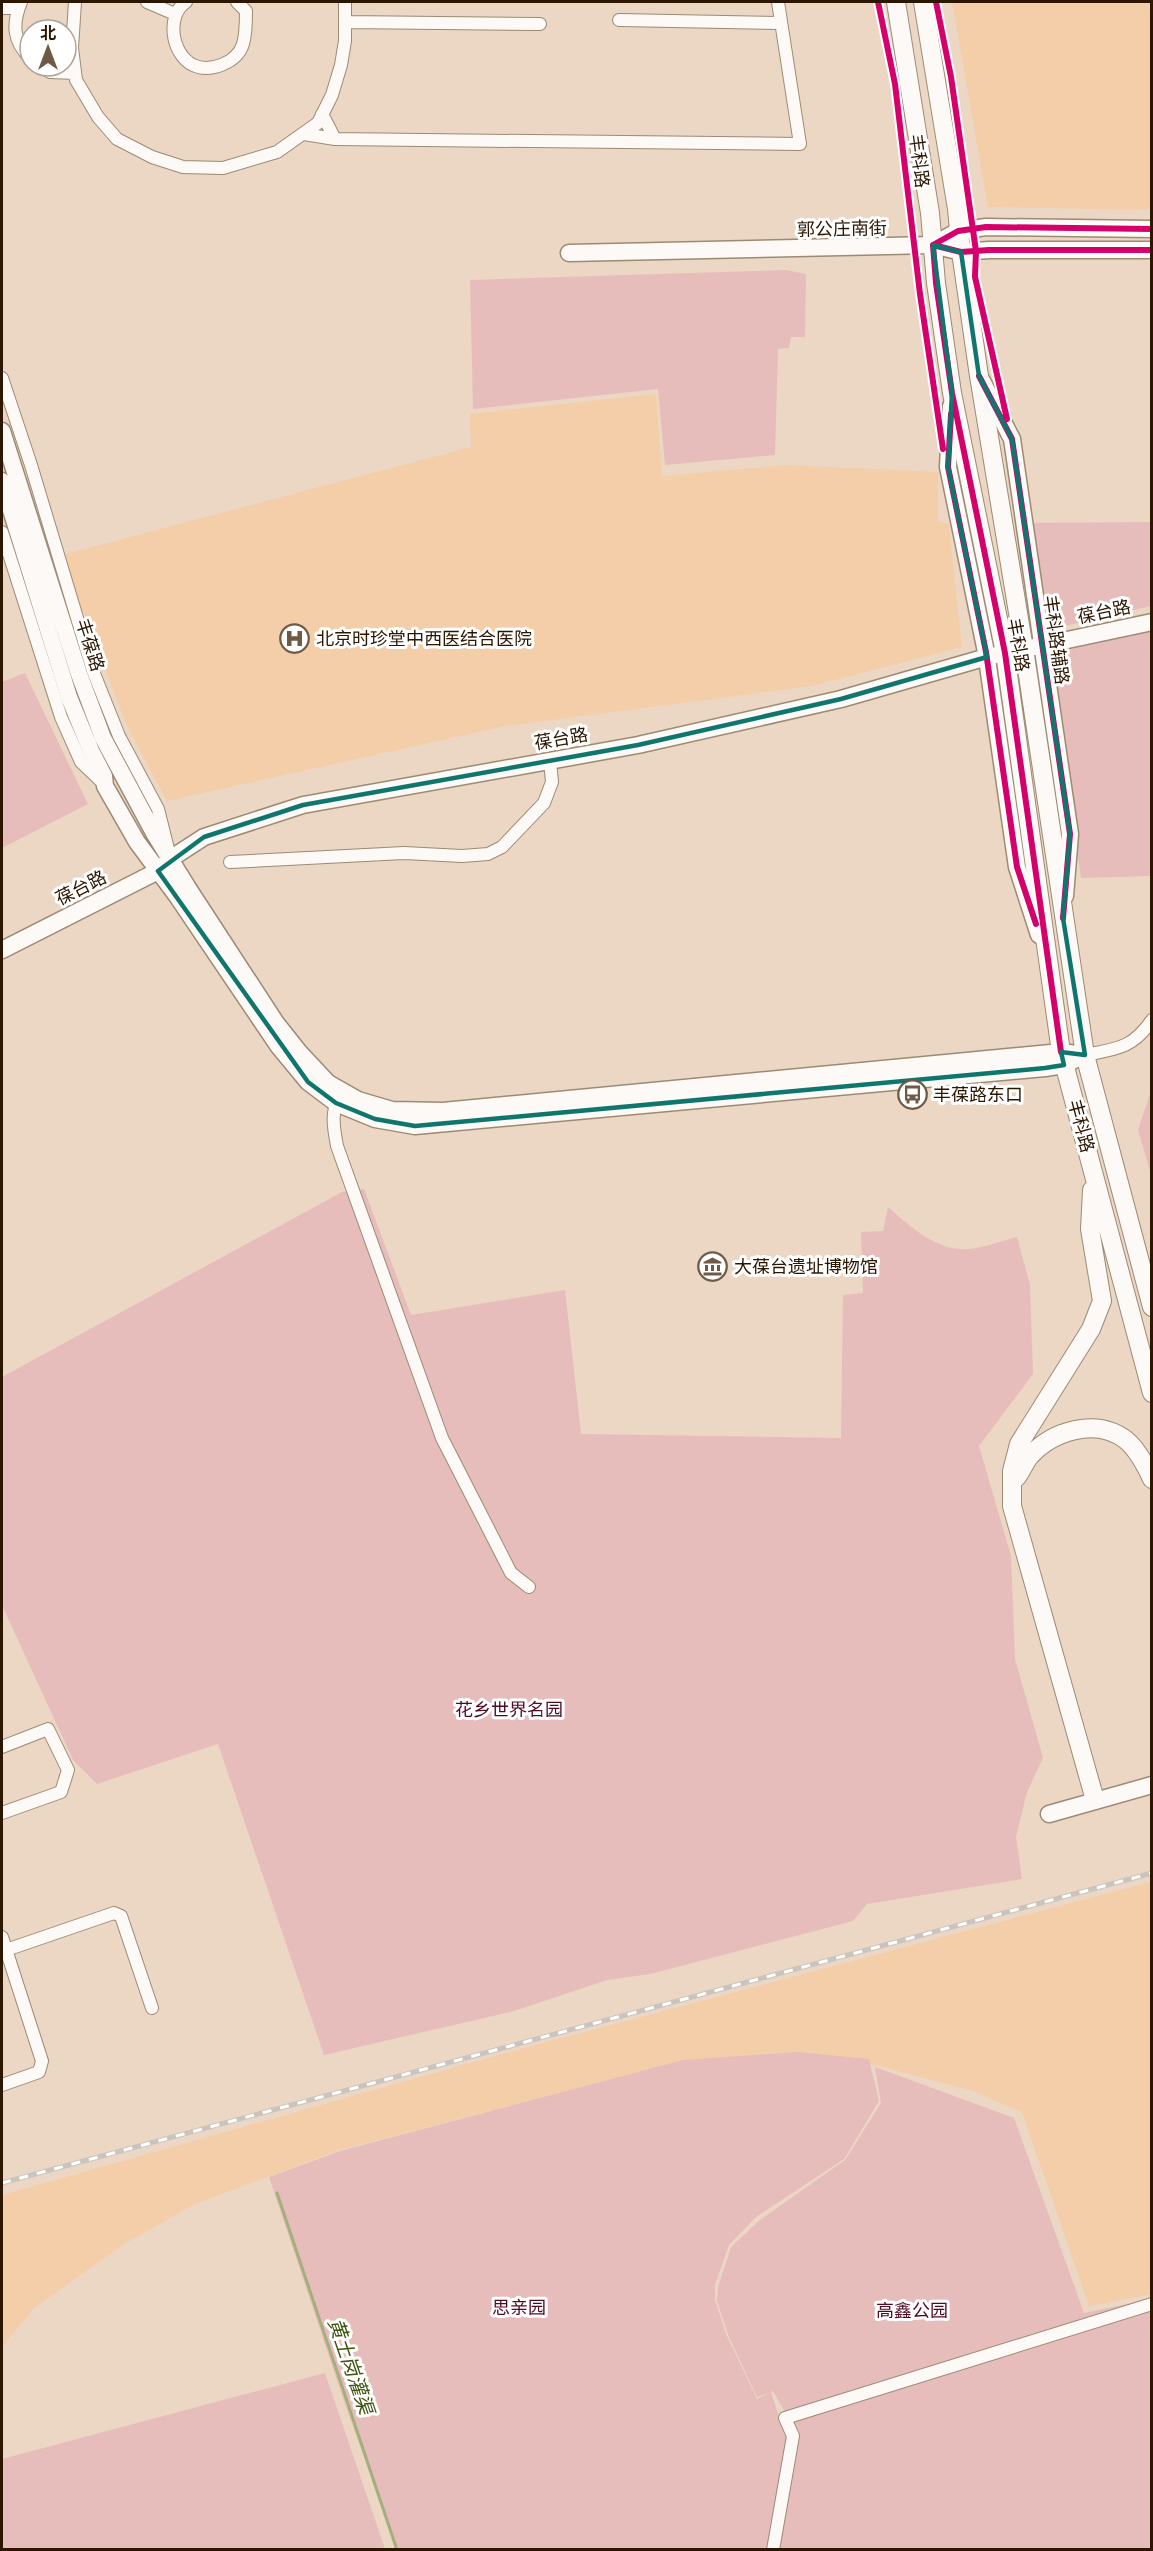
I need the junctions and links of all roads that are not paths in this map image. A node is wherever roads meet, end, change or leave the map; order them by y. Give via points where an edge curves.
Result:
1 (75, 2) edge
2 (147, 2) edge
3 (186, 2) edge
4 (237, 2) edge
5 (345, 2) edge
6 (778, 2) edge
7 (897, 2) edge
8 (923, 2) edge
9 (20, 5) edge
10 (2, 8) edge
11 (175, 14) junction
12 (74, 18) edge
13 (620, 20) dead end
14 (345, 22) junction
15 (782, 23) junction
16 (540, 24) dead end
17 (18, 42) edge
18 (76, 78) edge
19 (322, 114) junction
20 (304, 134) junction
21 (334, 139) junction
22 (1152, 229) edge
23 (958, 231) junction
24 (933, 245) junction
25 (1152, 250) edge
26 (961, 252) junction
27 (568, 253) dead end
28 (979, 376) junction
29 (2, 378) edge
30 (952, 393) junction
31 (2, 431) edge
32 (2, 481) edge
33 (2, 532) edge
34 (1152, 622) edge
35 (1042, 645) junction
36 (1024, 649) junction
37 (1005, 653) junction
38 (987, 657) junction
39 (550, 761) junction
40 (105, 786) junction
41 (230, 862) dead end
42 (161, 865) junction
43 (1063, 918) junction
44 (2, 938) edge
45 (2, 950) edge
46 (1048, 963) junction
47 (1152, 1020) edge
48 (1085, 1055) junction
49 (1063, 1059) junction
50 (339, 1098) junction
51 (1093, 1170) junction
52 (1126, 1212) junction
53 (1152, 1267) edge
54 (1152, 1307) edge
55 (1152, 1393) edge
56 (1152, 1479) edge
57 (1012, 1506) junction
58 (529, 1587) dead end
59 (2, 1747) edge
60 (1152, 1785) edge
61 (1095, 1800) junction
62 (2, 1813) edge
63 (1049, 1814) dead end
64 (2, 1937) edge
65 (6, 1950) junction
66 (152, 2008) dead end
67 (2, 2085) edge
68 (1152, 2304) edge
69 (773, 2550) edge

1 - 12 street
2 - 11 street
3 - 11 street
4 - 11 street via 246,12 242,46 229,62 212,68 193,65 182,54 172,33
5 - 14 street
6 - 15 street
7 - 24 main road, 丰科路
8 - 23 main road, 丰科路
9 - 10 street
9 - 17 street via 15,29
13 - 15 street
14 - 16 street
14 - 19 street via 341,65
15 - 21 street via 800,144
18 - 20 street via 98,117 117,139 183,167 223,168 253,161 277,153
19 - 20 street via 318,123
19 - 21 street
20 - 21 street
22 - 23 street via 986,227
23 - 24 street
23 - 26 main road, 丰科路
24 - 26 street, 郭公庄南街
24 - 27 street, 郭公庄南街
24 - 30 main road, 丰科路
25 - 26 street, 郭公庄南街
26 - 28 main road, 丰科路
28 - 35 street, 丰科路辅路 via 1012,439
28 - 36 main road, 丰科路
29 - 42 street via 93,671 118,736 158,809
30 - 37 main road, 丰科路
30 - 38 street via 948,467
31 - 42 street, 丰葆路 via 93,712
32 - 40 street, 丰葆路 via 69,697
33 - 40 street via 61,717 81,762
34 - 35 street, 葆台路
35 - 36 street, 葆台路
35 - 43 street, 丰科路辅路 via 1070,834
36 - 37 street, 葆台路
36 - 43 main road, 丰科路
37 - 38 street, 葆台路
37 - 46 main road, 丰科路
38 - 39 street, 葆台路 via 841,699
38 - 46 street via 1017,867
39 - 41 street via 552,782 544,804 502,847 488,854 404,853
39 - 42 street, 葆台路 via 303,805 204,837
40 - 42 street, 丰葆路 via 137,842
42 - 44 street, 葆台路
42 - 45 street, 葆台路
42 - 50 street via 276,1023
43 - 48 main road, 丰科路
46 - 49 main road, 丰科路
47 - 48 street via 1129,1044
48 - 49 street
48 - 52 main road, 丰科路
49 - 50 street via 414,1126 375,1119
49 - 51 main road, 丰科路
50 - 58 street via 333,1124 337,1146 442,1438 511,1574
51 - 55 main road, 丰科路
51 - 57 main road via 1090,1228 1102,1301 1091,1329 1019,1444 1012,1471
52 - 53 main road
52 - 54 main road, 丰科路
56 - 57 main road via 1127,1440 1089,1428 1068,1432 1047,1441 1029,1457 1017,1478
57 - 61 main road
59 - 62 street via 48,1729 68,1770 61,1792
60 - 61 street
61 - 63 street
64 - 65 street
65 - 66 street via 114,1912 121,1916
65 - 67 street via 42,2061 39,2072
68 - 69 street via 784,2418 793,2436

